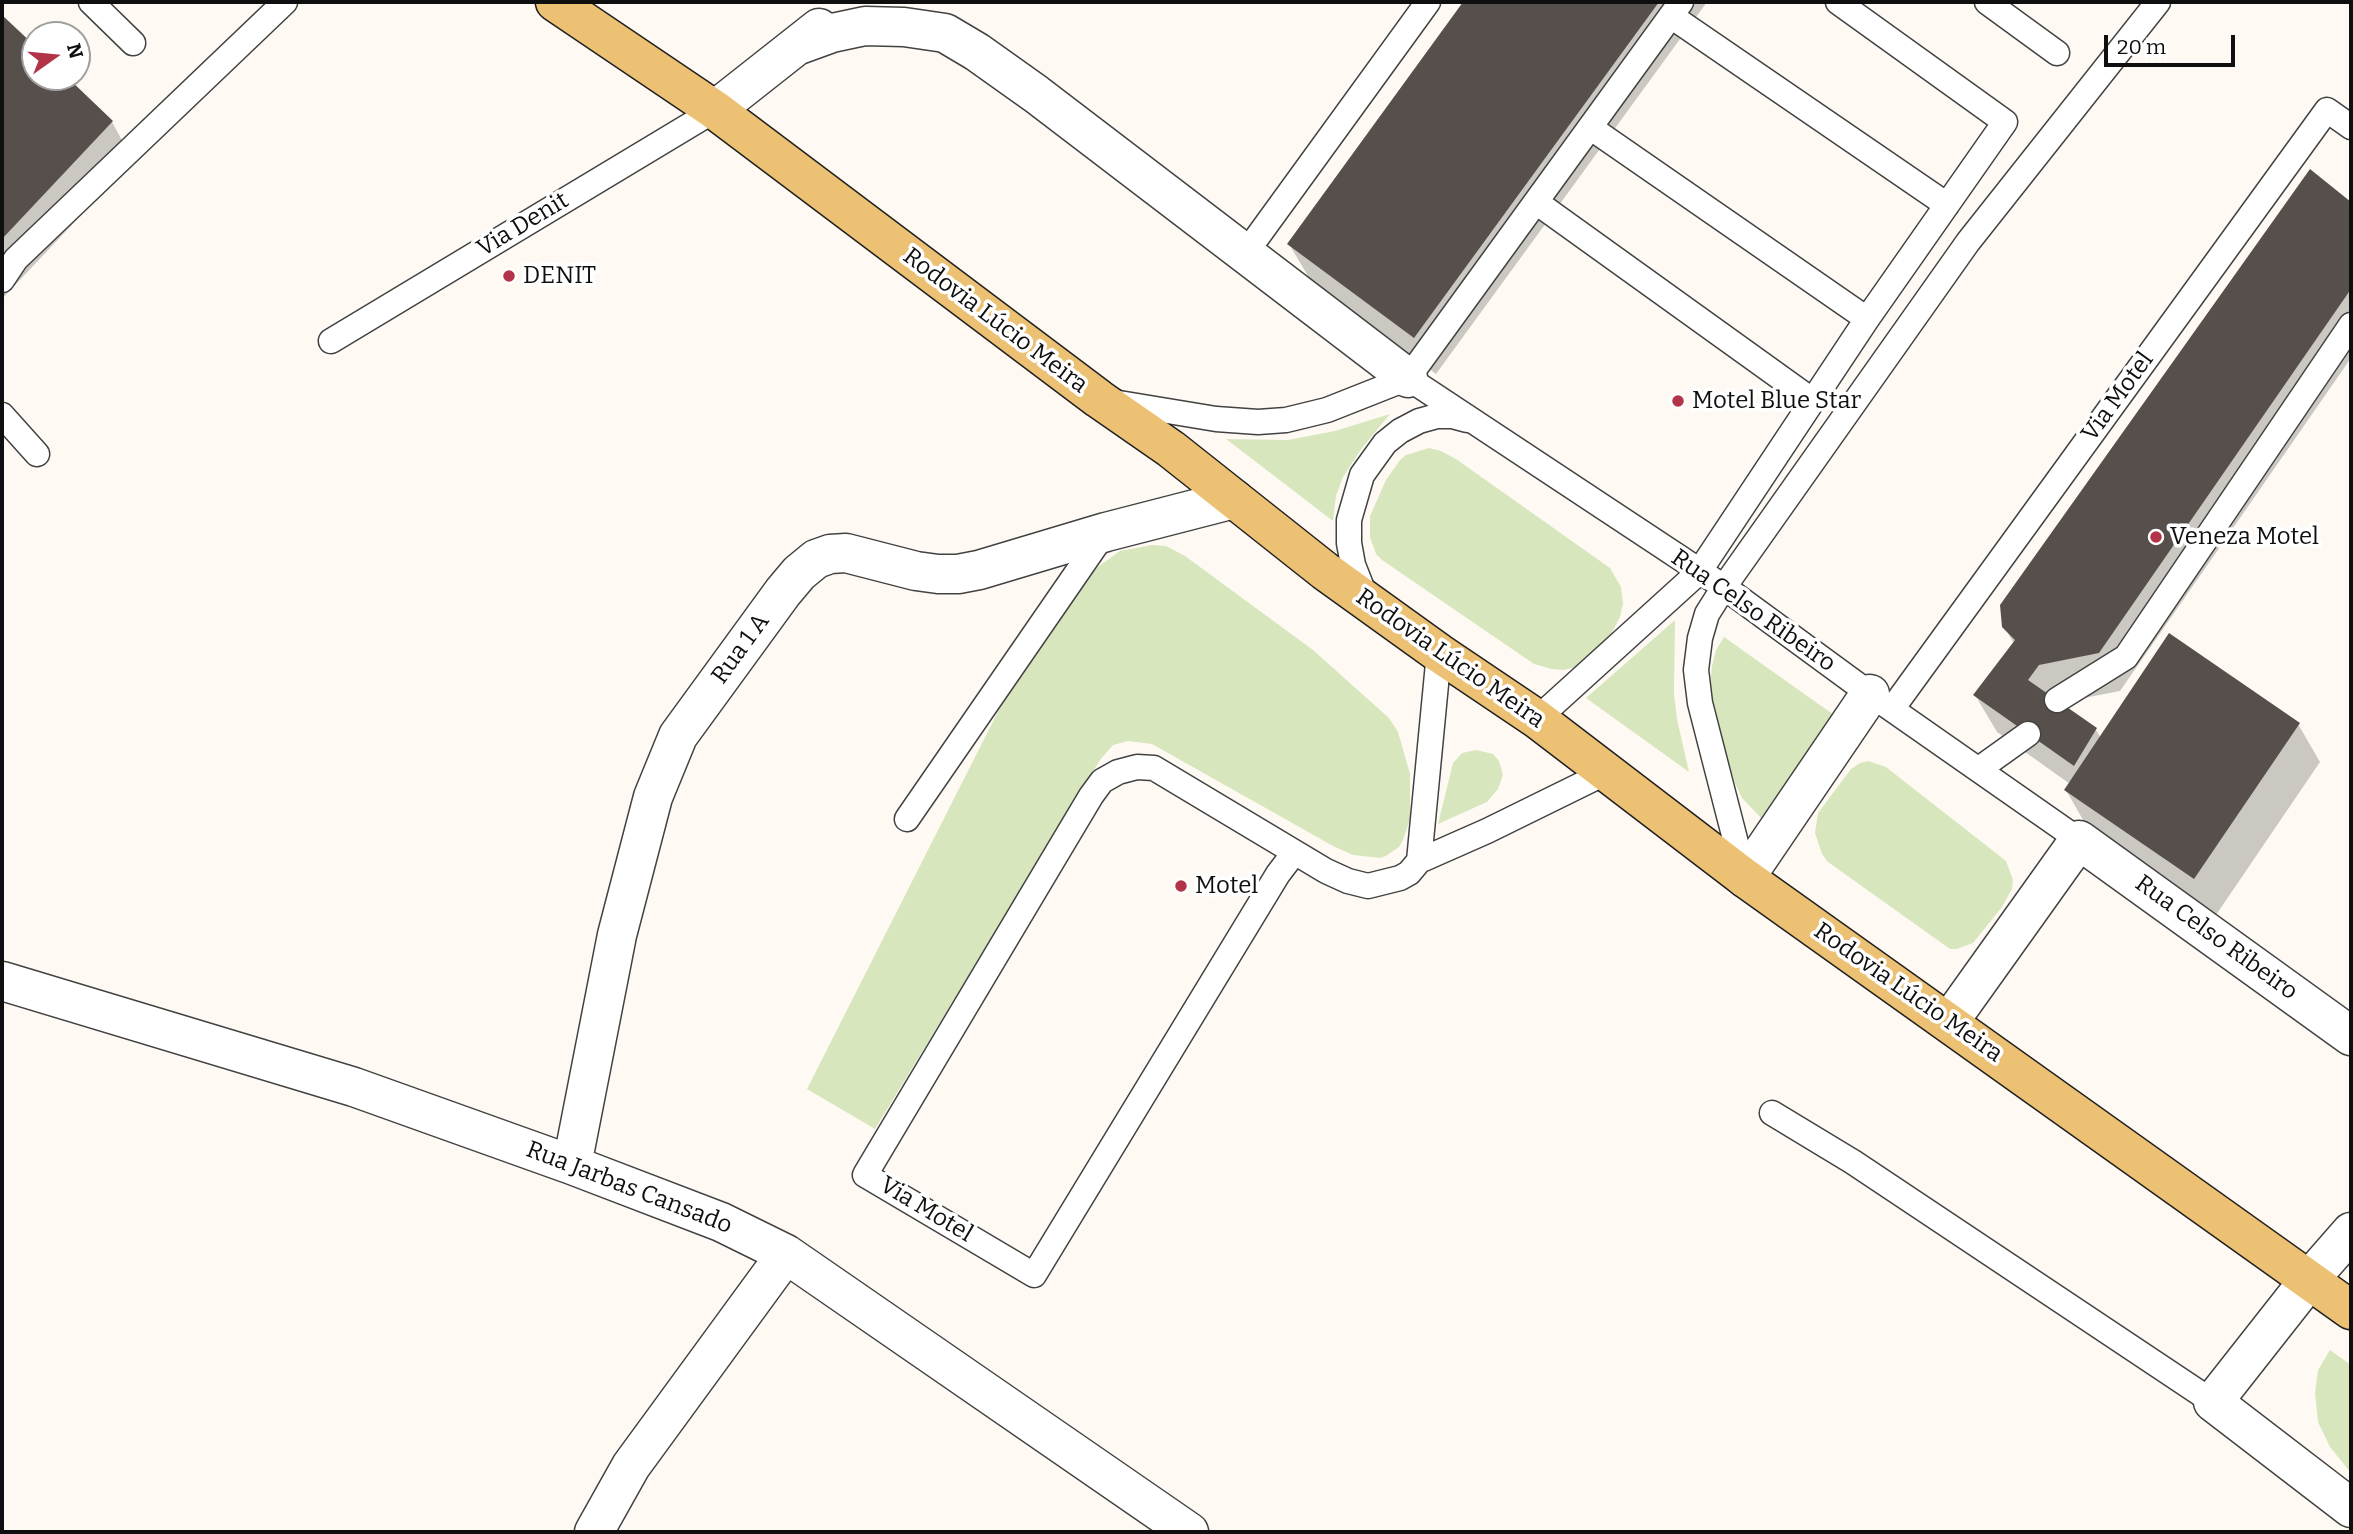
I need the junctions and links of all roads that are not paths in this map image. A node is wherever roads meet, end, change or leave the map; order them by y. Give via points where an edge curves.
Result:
1 (91, 2) edge
2 (285, 2) edge
3 (555, 2) edge
4 (1428, 2) edge
5 (1838, 2) edge
6 (1987, 2) edge
7 (2158, 2) edge
8 (849, 3) edge
9 (1676, 9) edge
10 (133, 43) dead end
11 (799, 45) junction
12 (2057, 53) dead end
13 (715, 110) junction
14 (2351, 127) edge
15 (1591, 128) junction
16 (1536, 202) junction
17 (1947, 205) junction
18 (1245, 254) junction
19 (2, 280) edge
20 (1867, 319) junction
21 (2351, 325) edge
22 (331, 341) dead end
23 (1408, 378) junction
24 (1099, 399) junction
25 (1813, 401) junction
26 (2, 415) edge
27 (1476, 423) junction
28 (37, 454) dead end
29 (1234, 499) junction
30 (1106, 532) junction
31 (1699, 572) junction
32 (1724, 587) junction
33 (1368, 602) junction
34 (1438, 653) junction
35 (2057, 700) dead end
36 (1881, 702) junction
37 (1537, 719) junction
38 (2028, 734) dead end
39 (1979, 769) junction
40 (1607, 772) junction
41 (906, 819) dead end
42 (2079, 840) junction
43 (1294, 853) junction
44 (1419, 862) junction
45 (1745, 878) junction
46 (2, 981) edge
47 (1949, 1022) junction
48 (2351, 1036) edge
49 (1772, 1113) dead end
50 (572, 1165) junction
51 (2351, 1232) edge
52 (786, 1254) junction
53 (2309, 1280) junction
54 (2351, 1310) edge
55 (2213, 1402) junction
56 (2351, 1508) edge
57 (594, 1532) edge
58 (1189, 1532) edge

1 - 10 lane
2 - 19 lane via 16,259
3 - 13 main road, Rodovia Lúcio Meira
4 - 18 lane
5 - 17 lane via 2005,122
6 - 12 lane
7 - 32 lane via 1968,242
8 - 11 street
9 - 15 lane
9 - 17 lane
11 - 13 street
11 - 18 street via 865,26 945,33 1035,93
13 - 22 lane, Via Denit
13 - 24 main road, Rodovia Lúcio Meira
14 - 36 lane, Via Motel via 2327,110
15 - 16 lane
15 - 20 lane
16 - 23 lane
16 - 25 lane
17 - 20 lane
18 - 23 street
20 - 25 lane
21 - 35 lane via 2126,657
23 - 24 lane via 1327,410 1258,422
23 - 27 lane, Rua Celso Ribeiro
24 - 29 main road, Rodovia Lúcio Meira
25 - 31 lane
26 - 28 lane
27 - 31 lane, Rua Celso Ribeiro
27 - 33 lane via 1452,416 1419,421 1400,430 1373,457 1358,485 1349,520 1353,565
29 - 30 street, Rua 1 A
29 - 33 main road, Rodovia Lúcio Meira
30 - 41 lane
30 - 50 street, Rua 1 A via 958,574 916,571 846,553 830,554 816,559 783,592 678,736 653,797 617,935
31 - 32 lane, Rua Celso Ribeiro
31 - 37 lane
32 - 36 lane, Rua Celso Ribeiro
32 - 45 lane via 1707,614 1696,670 1700,703
33 - 34 main road, Rodovia Lúcio Meira
34 - 37 main road, Rodovia Lúcio Meira
34 - 44 lane
36 - 39 lane, Rua Celso Ribeiro
36 - 45 street
37 - 40 main road, Rodovia Lúcio Meira
38 - 39 lane
39 - 42 lane, Rua Celso Ribeiro
40 - 44 lane
40 - 45 main road, Rodovia Lúcio Meira
42 - 47 street
42 - 48 street, Rua Celso Ribeiro
43 - 43 lane, Via Motel via 1154,768 1127,769 1102,782 866,1175 1034,1275
43 - 44 lane via 1332,874 1368,886 1400,878
45 - 47 main road, Rodovia Lúcio Meira
46 - 50 street, Rua Jarbas Cansado via 354,1087
47 - 53 main road, Rodovia Lúcio Meira
49 - 55 lane
50 - 52 street, Rua Jarbas Cansado via 721,1222
51 - 53 street
52 - 57 street via 631,1466
52 - 58 street, Rua Jarbas Cansado
53 - 54 main road, Rodovia Lúcio Meira
53 - 55 street
55 - 56 street

